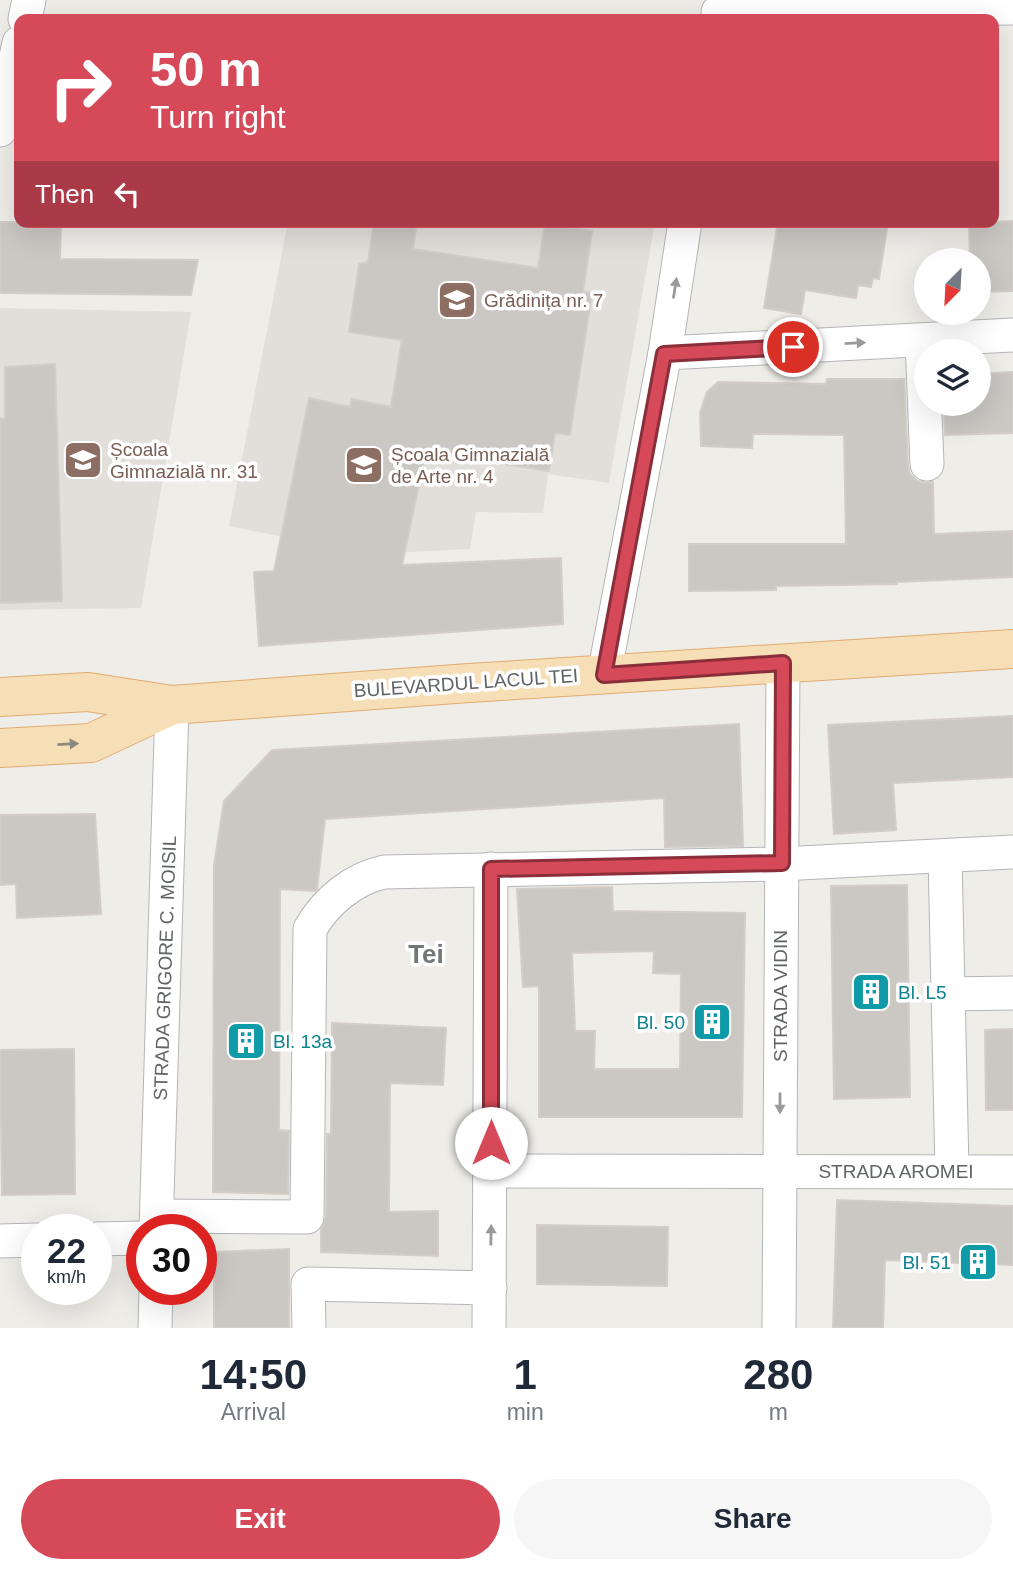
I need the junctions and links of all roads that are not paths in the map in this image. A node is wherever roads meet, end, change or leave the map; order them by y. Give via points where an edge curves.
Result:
1 (1013, 8) edge
2 (718, 10) edge
3 (14, 66) edge
4 (0, 130) edge
5 (684, 228) edge
6 (1013, 335) edge
7 (940, 339) edge
8 (914, 340) edge
9 (664, 354) junction
10 (925, 416) edge
11 (927, 464) dead end
12 (1013, 649) edge
13 (783, 663) junction
14 (604, 675) junction
15 (0, 697) edge
16 (172, 705) junction
17 (0, 748) edge
18 (1013, 852) edge
19 (945, 856) junction
20 (782, 863) junction
21 (491, 869) junction
22 (1013, 993) edge
23 (947, 994) junction
24 (491, 1171) junction
25 (779, 1171) junction
26 (952, 1171) junction
27 (1013, 1172) edge
28 (153, 1214) edge
29 (217, 1223) edge
30 (21, 1240) edge
31 (0, 1241) edge
32 (490, 1288) junction
33 (156, 1305) edge
34 (155, 1328) edge
35 (309, 1328) edge
36 (489, 1328) edge
37 (779, 1328) edge

1 - 2 street
3 - 4 street
9 -> 5 street
6 - 7 street
9 -> 8 street
9 - 14 street
10 - 11 street
12 - 13 main road, BULEVARDUL LACUL TEI
13 - 14 main road, BULEVARDUL LACUL TEI
13 - 20 street, STRADA VIDIN
14 - 16 main road, BULEVARDUL LACUL TEI
15 - 16 main road, BULEVARDUL LACUL TEI via 88,692
17 -> 16 main road, BULEVARDUL LACUL TEI via 91,743
16 - 28 street, STRADA GRIGORE C. MOISIL
18 - 19 street
19 - 20 street
19 - 23 street
20 - 21 street
20 -> 25 street, STRADA VIDIN
21 - 24 street
21 - 29 street via 368,875 352,883 318,915 310,929 307,1217
22 - 23 street
23 - 26 street
24 - 25 street, STRADA AROMEI
32 -> 24 street
25 - 26 street, STRADA AROMEI
25 - 37 street, STRADA VIDIN
26 - 27 street, STRADA AROMEI
30 - 31 street
32 - 35 street via 308,1284
32 - 36 street
33 - 34 street

